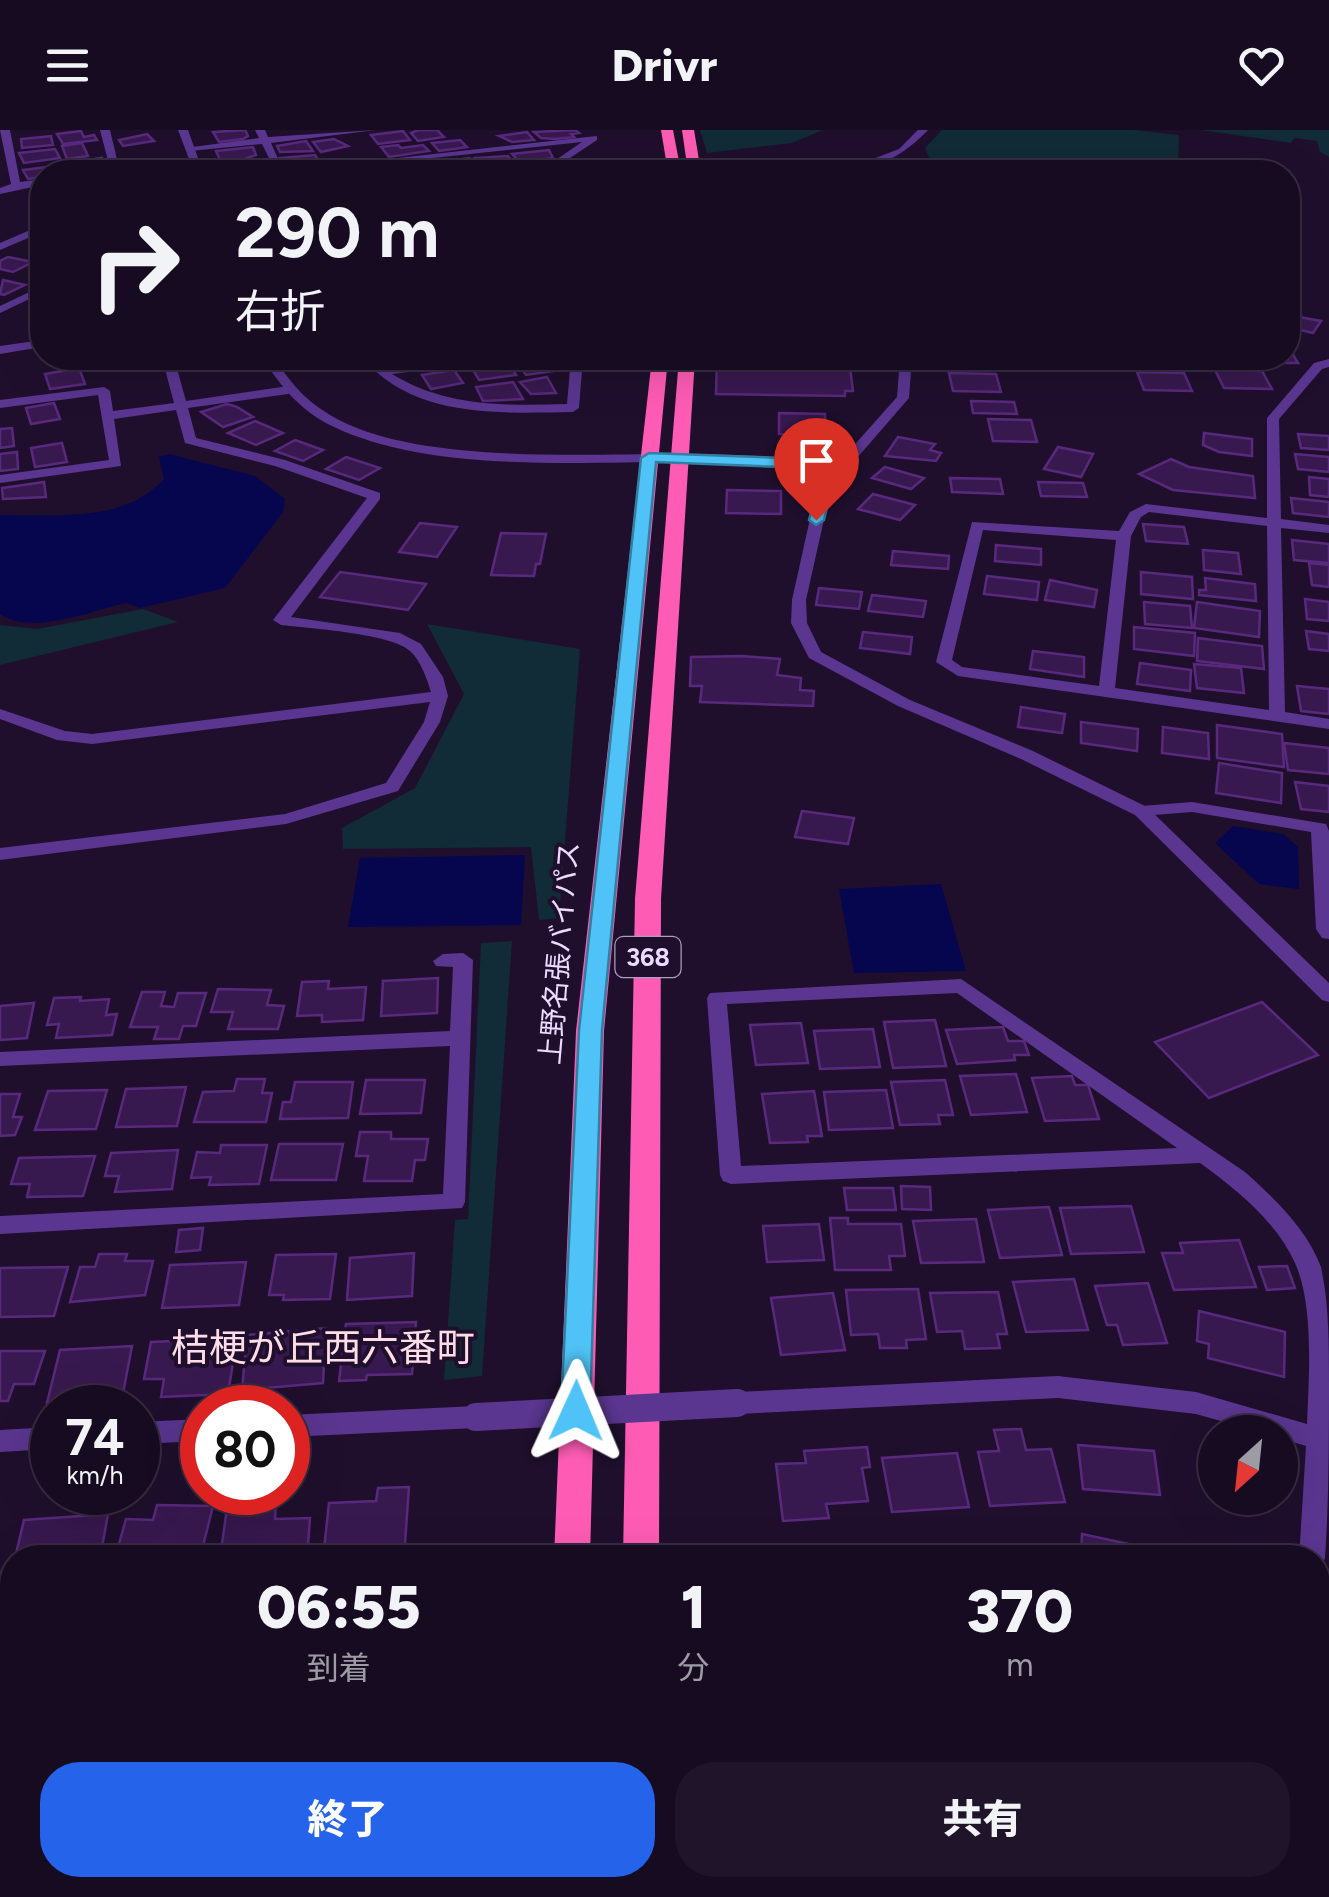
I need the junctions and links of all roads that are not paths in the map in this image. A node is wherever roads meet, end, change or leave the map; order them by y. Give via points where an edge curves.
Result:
1 (5, 130) edge
2 (105, 130) edge
3 (183, 130) edge
4 (362, 130) edge
5 (667, 130) edge
6 (688, 130) edge
7 (923, 130) edge
8 (593, 134) edge
9 (262, 135) edge
10 (190, 148) junction
11 (113, 160) edge
12 (194, 160) edge
13 (274, 160) edge
14 (376, 160) edge
15 (384, 160) edge
16 (559, 160) edge
17 (673, 160) edge
18 (693, 160) edge
19 (877, 160) edge
20 (0, 171) edge
21 (14, 179) junction
22 (30, 181) edge
23 (0, 191) edge
24 (30, 233) edge
25 (0, 247) edge
26 (30, 295) edge
27 (0, 310) edge
28 (30, 346) edge
29 (0, 350) edge
30 (1329, 363) edge
31 (172, 370) edge
32 (276, 370) edge
33 (397, 370) edge
34 (577, 370) edge
35 (659, 370) edge
36 (686, 370) edge
37 (905, 370) edge
38 (382, 372) joint
39 (288, 390) junction
40 (0, 404) edge
41 (182, 406) junction
42 (107, 416) junction
43 (649, 458) junction
44 (682, 458) junction
45 (840, 464) junction
46 (0, 479) edge
47 (1275, 522) junction
48 (1329, 529) edge
49 (1124, 536) junction
50 (1106, 693) junction
51 (440, 696) junction
52 (0, 714) edge
53 (1278, 716) junction
54 (1329, 724) edge
55 (1142, 811) junction
56 (1324, 828) edge
57 (0, 854) edge
58 (1329, 933) edge
59 (444, 961) dead end
60 (1329, 995) edge
61 (458, 1038) junction
62 (0, 1060) edge
63 (1202, 1155) junction
64 (0, 1224) edge
65 (310, 1425) edge
66 (30, 1439) edge
67 (0, 1440) edge
68 (1324, 1440) edge
69 (572, 1545) edge
70 (641, 1545) edge
71 (1313, 1545) edge

1 - 21 street
2 - 11 street
3 - 10 street
4 - 9 street
4 - 14 street
5 - 17 highway
6 - 18 highway
7 - 19 street via 902,151
8 - 15 street
8 - 16 street
9 - 10 street
9 - 13 street
10 - 12 street
20 - 21 street
21 - 22 street
21 - 23 street
24 - 25 street
26 - 27 street
28 - 29 street
30 - 47 street via 1318,366 1274,412
31 - 41 street
32 - 39 street
33 - 38 street
34 - 38 street via 573,408 459,402 405,387
35 - 43 highway, 上野名張バイパス / 368
36 - 44 highway, 368
37 - 45 street via 903,398
39 - 41 street
39 - 43 street via 342,426 416,447
40 - 42 street via 104,390
41 - 42 street
41 - 51 street via 190,440 375,496 281,620 395,636 416,647
42 - 46 street via 116,463
43 - 44 street
43 - 69 highway, 上野名張バイパス / 368 via 592,1012
44 - 45 street
44 - 70 highway, 368 via 648,899
45 - 55 street via 824,487 799,600 798,623 815,656
47 - 48 street
47 - 49 street via 1146,508
47 - 53 street
49 - 50 street
49 - 50 street via 977,524 944,662 958,672
50 - 53 street
51 - 52 street via 92,739
51 - 57 street via 432,722 392,787 286,820
53 - 54 street
55 - 56 street via 1192,807
55 - 60 street
56 - 58 street
59 - 61 street via 462,960
61 - 62 street
61 - 64 street via 454,1202
63 - 63 street via 730,1175 717,998 961,986
63 - 68 street via 1280,1218 1310,1269 1324,1322
65 - 68 street, bridge via 1058,1387 1196,1403
66 - 67 street
68 - 71 street

